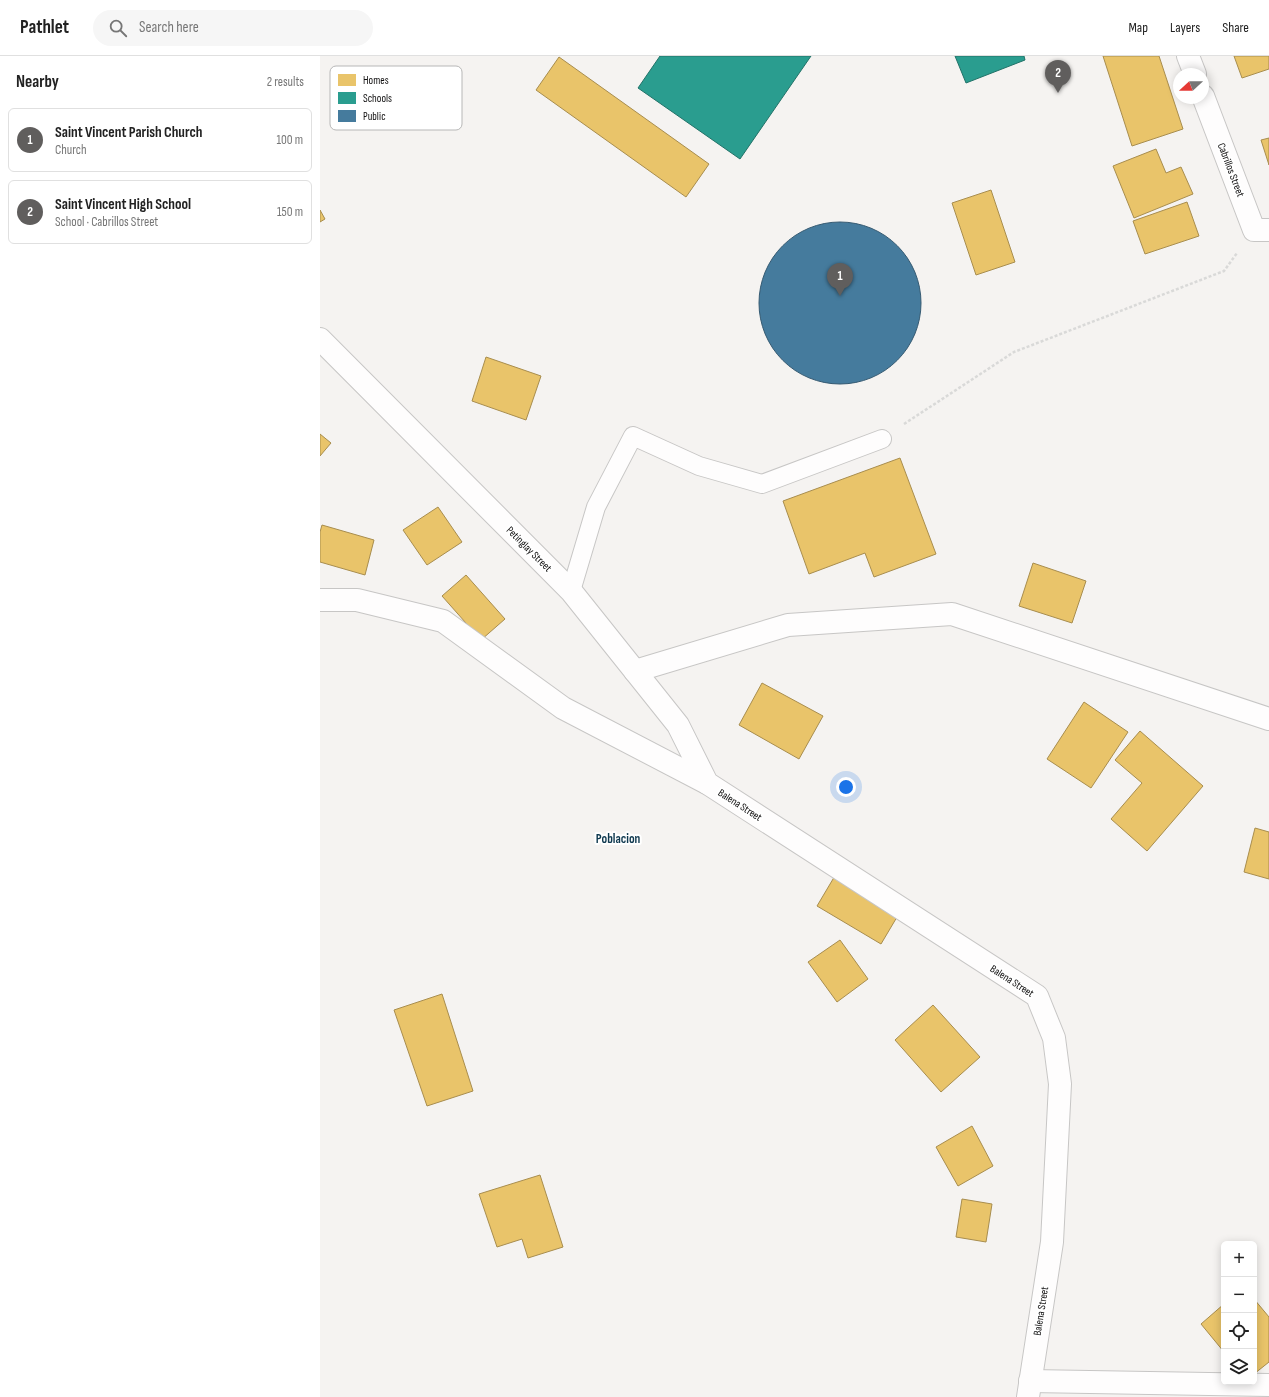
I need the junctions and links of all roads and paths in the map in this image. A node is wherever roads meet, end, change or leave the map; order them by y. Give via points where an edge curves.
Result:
1 (1188, 56) edge
2 (1193, 68) edge
3 (1206, 104) edge
4 (1261, 230) edge
5 (320, 339) edge
6 (882, 439) joint
7 (571, 591) junction
8 (320, 600) edge
9 (635, 670) junction
10 (1269, 719) edge
11 (707, 783) junction
12 (1269, 1385) edge
13 (1029, 1389) edge

1 - 2 street
3 - 4 street, Cabrillos Street
4 - 6 path via 1224,271 1014,352
5 - 7 street, Petinglay Street
6 - 7 lane via 762,484 699,466 633,436 596,507
7 - 9 street, Petinglay Street
8 - 11 street, Balena Street via 357,600 443,621 563,708
9 - 10 street via 788,625 952,614
9 - 11 street, Petinglay Street via 678,725
11 - 13 street, Balena Street via 1037,996 1054,1038 1060,1084 1052,1242
12 - 13 street

